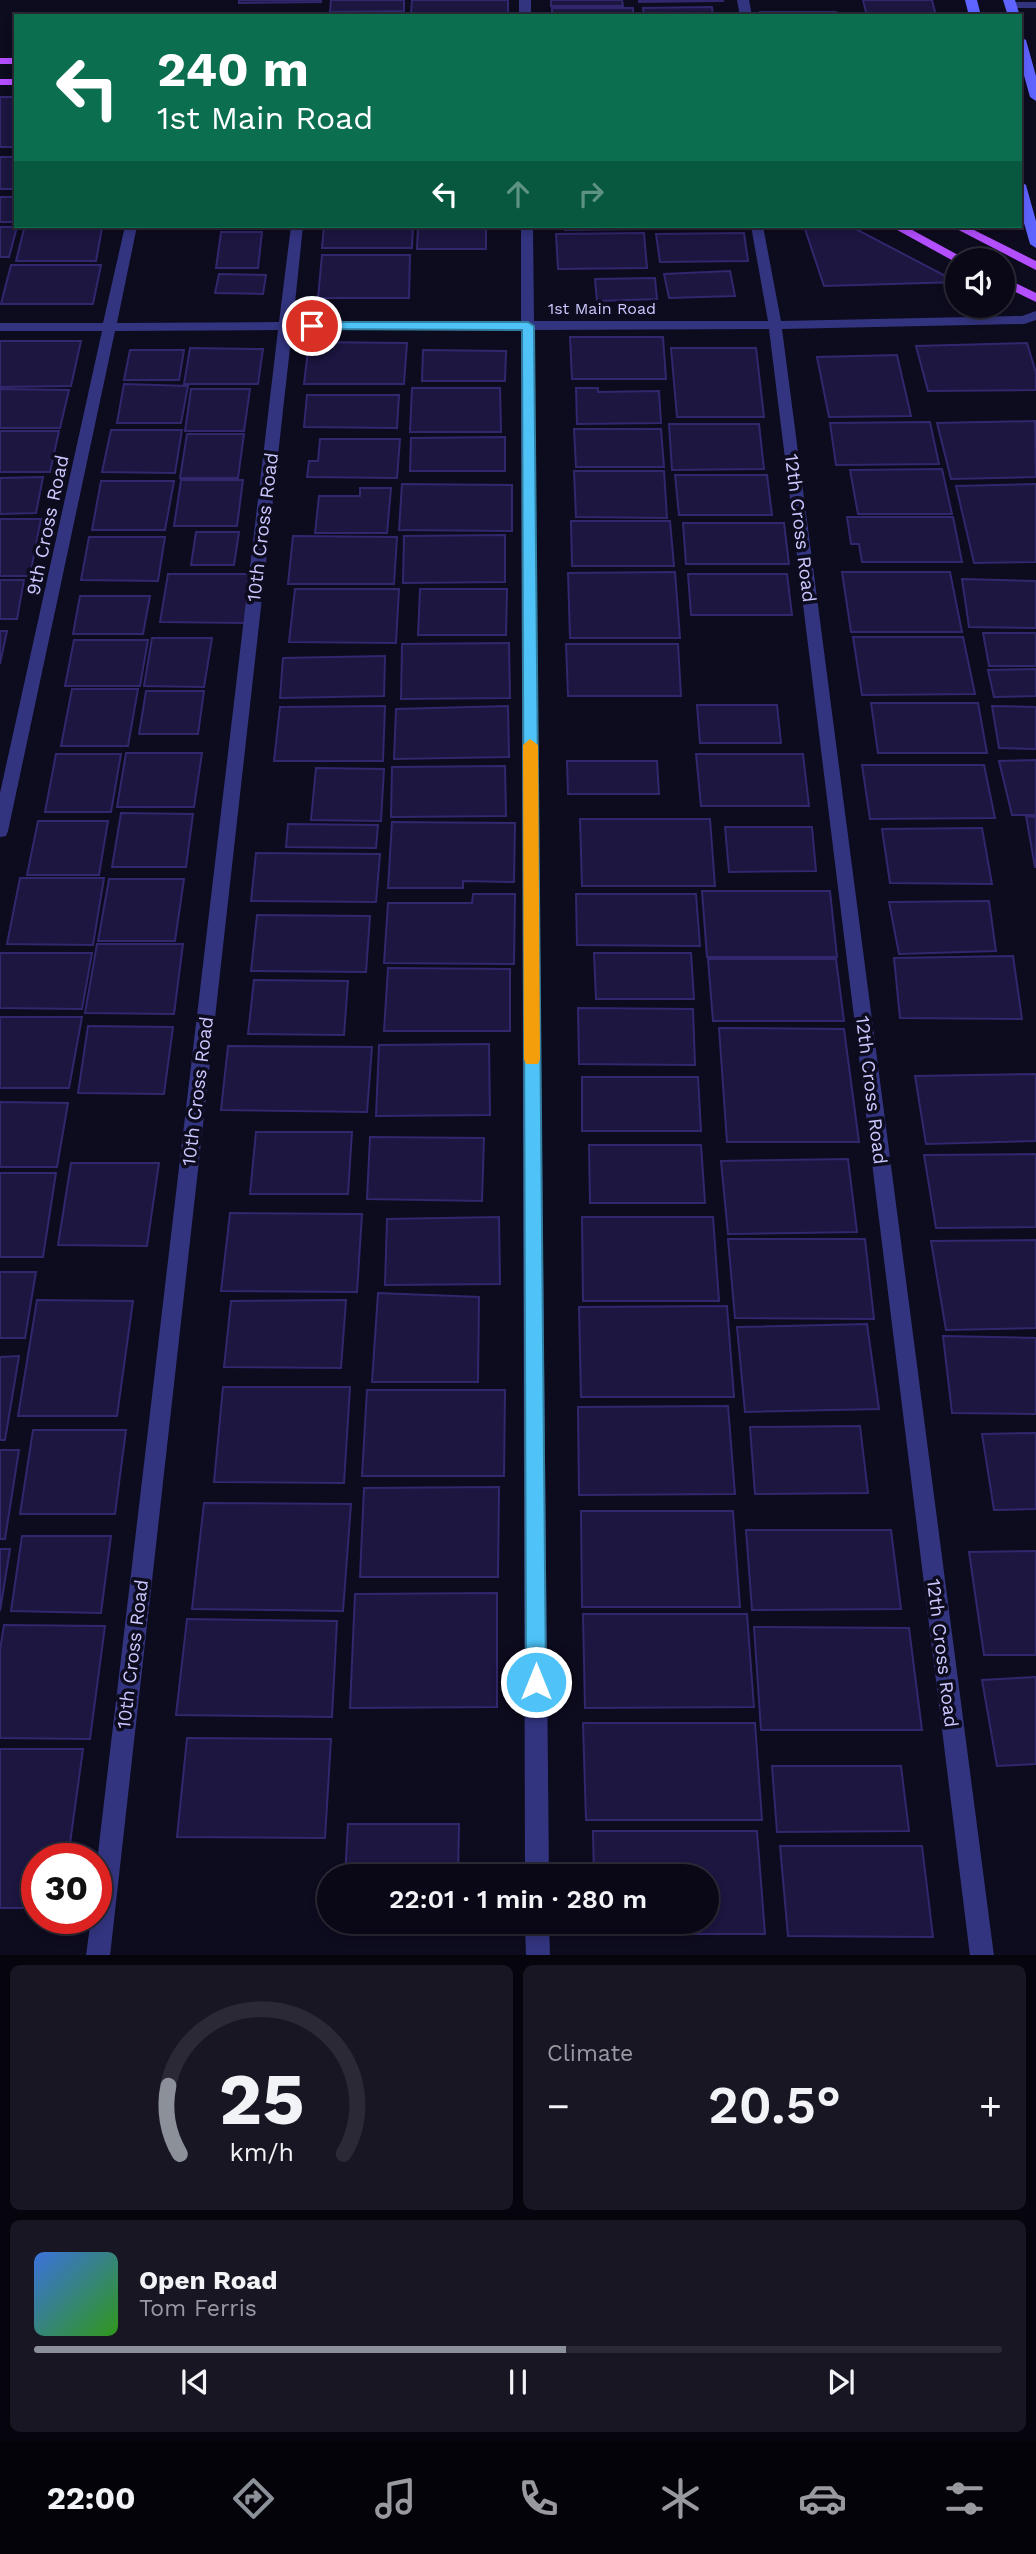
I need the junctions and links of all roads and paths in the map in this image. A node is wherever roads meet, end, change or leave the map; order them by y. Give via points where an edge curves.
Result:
1 (1036, 5) edge
2 (1011, 7) edge
3 (1022, 47) edge
4 (1036, 97) edge
5 (1022, 192) edge
6 (131, 228) edge
7 (297, 228) edge
8 (527, 228) edge
9 (757, 228) edge
10 (900, 228) edge
11 (961, 228) edge
12 (1036, 244) edge
13 (945, 251) edge
14 (1036, 266) edge
15 (1015, 287) edge
16 (1036, 298) edge
17 (1036, 315) edge
18 (775, 325) junction
19 (285, 326) junction
20 (528, 326) junction
21 (0, 327) edge
22 (109, 327) junction
23 (0, 831) edge
24 (537, 1864) edge
25 (537, 1934) edge
26 (98, 1955) edge
27 (538, 1955) edge
28 (982, 1955) edge

1 - 2 street
3 - 4 main road
5 - 12 main road
6 - 22 street, 9th Cross Road
7 - 19 street, 10th Cross Road
8 - 20 street
9 - 18 street, 12th Cross Road
10 - 13 main road
11 - 14 main road
15 - 16 main road
17 - 18 street, 1st Main Road via 1024,320
18 - 20 street, 1st Main Road
18 - 28 street, 12th Cross Road
19 - 20 street, 1st Main Road
19 - 22 street, 1st Main Road
19 - 26 street, 10th Cross Road
20 - 24 street
21 - 22 street, 1st Main Road
22 - 23 street, 9th Cross Road
25 - 27 street

